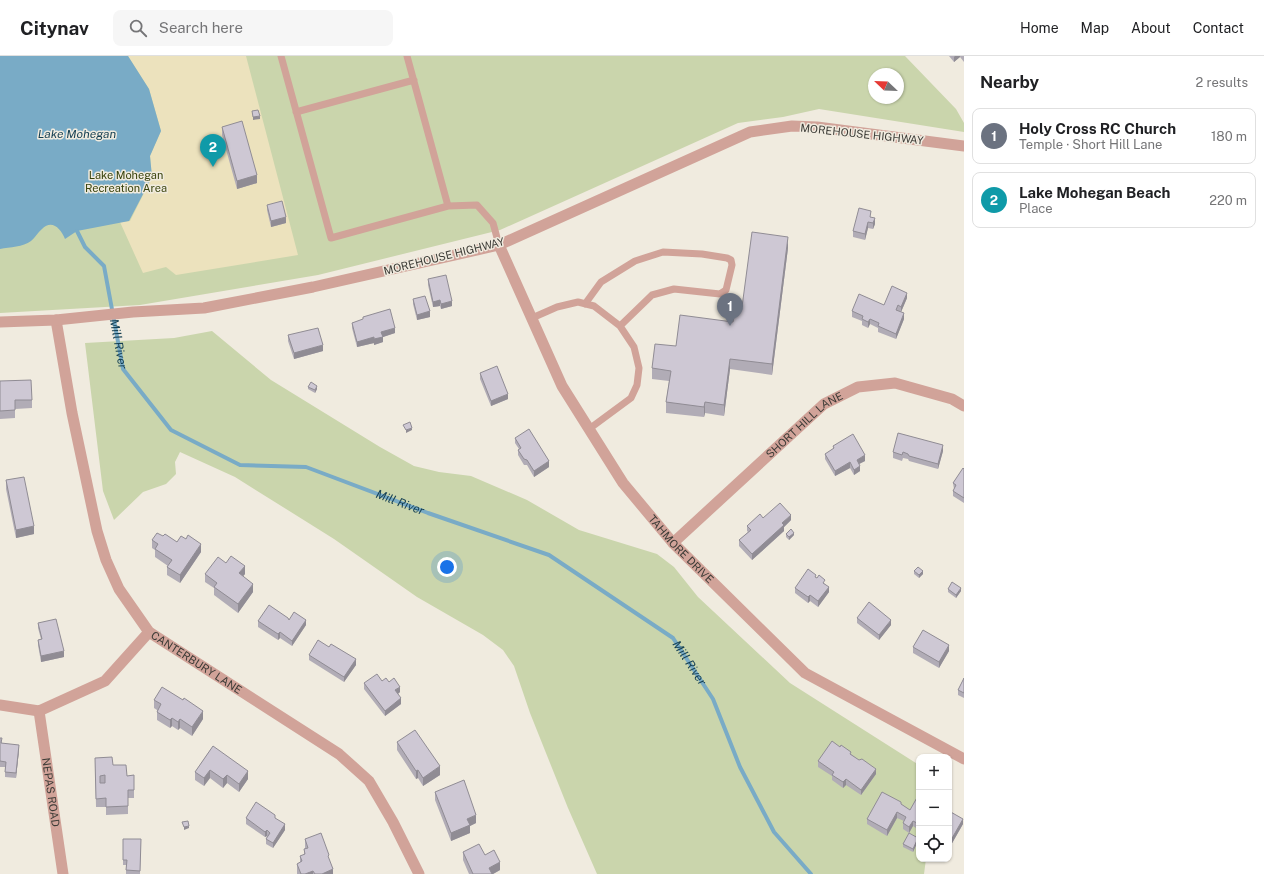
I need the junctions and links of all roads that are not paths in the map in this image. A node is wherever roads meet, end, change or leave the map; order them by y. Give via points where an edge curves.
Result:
1 (281, 56) edge
2 (408, 56) edge
3 (414, 80) junction
4 (296, 112) junction
5 (964, 146) edge
6 (448, 206) junction
7 (499, 245) junction
8 (585, 304) junction
9 (532, 318) junction
10 (56, 320) junction
11 (0, 322) edge
12 (620, 326) junction
13 (964, 406) edge
14 (589, 429) junction
15 (673, 543) junction
16 (148, 632) junction
17 (0, 705) edge
18 (39, 711) junction
19 (964, 760) edge
20 (63, 874) edge
21 (419, 874) edge

1 - 4 lane
2 - 3 lane
3 - 4 lane
3 - 6 lane
4 - 6 lane via 331,238
5 - 7 street, MOREHOUSE HIGHWAY via 817,127 792,126 750,132
6 - 7 lane via 477,205 493,223
7 - 9 street, TAHMORE DRIVE
7 - 10 street, MOREHOUSE HIGHWAY via 313,287 212,306
8 - 9 lane via 578,302 557,307
8 - 12 lane via 594,306
8 - 12 lane via 601,282 635,261 663,252 702,254 731,260 726,290 720,294 674,289 652,295
9 - 14 street, TAHMORE DRIVE via 562,386
10 - 11 street, MOREHOUSE HIGHWAY
10 - 16 street, CANTERBURY LANE via 72,413 97,531 119,589
12 - 14 lane via 634,347 639,368 637,385 631,398
13 - 15 street, SHORT HILL LANE via 952,399 895,383 858,387 824,404
14 - 15 street, TAHMORE DRIVE via 623,483
15 - 19 street, TAHMORE DRIVE via 805,673
16 - 18 street via 105,681
16 - 21 street, CANTERBURY LANE via 339,754 369,781
17 - 18 street
18 - 20 street, NEPAS ROAD

